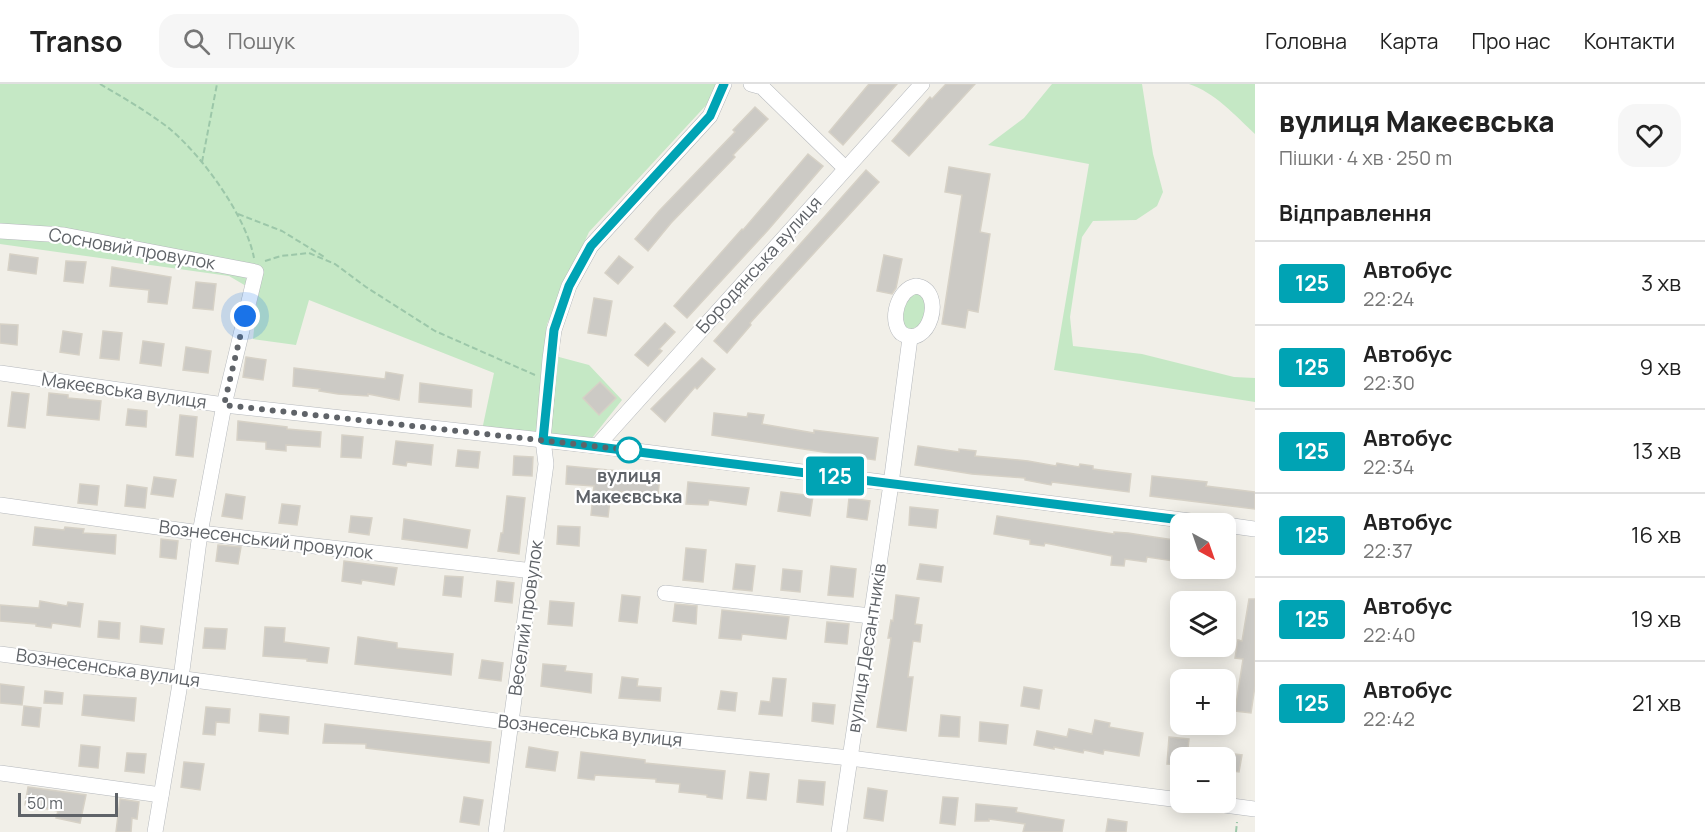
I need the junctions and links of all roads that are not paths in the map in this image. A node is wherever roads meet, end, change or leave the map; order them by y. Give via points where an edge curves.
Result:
1 (724, 84) edge
2 (751, 84) edge
3 (922, 84) edge
4 (845, 168) junction
5 (0, 231) edge
6 (910, 338) dead end
7 (0, 373) edge
8 (224, 405) junction
9 (543, 440) junction
10 (597, 446) junction
11 (891, 483) junction
12 (0, 505) edge
13 (1170, 518) edge
14 (1236, 526) edge
15 (1255, 529) edge
16 (200, 533) junction
17 (533, 571) junction
18 (665, 593) dead end
19 (871, 616) junction
20 (0, 654) edge
21 (181, 678) junction
22 (512, 723) junction
23 (850, 758) junction
24 (0, 773) edge
25 (161, 795) junction
26 (1170, 799) edge
27 (1236, 806) edge
28 (1255, 808) edge
29 (155, 832) edge
30 (496, 832) edge
31 (839, 832) edge

1 - 9 street, Веселий провулок via 710,116 591,246 569,286 554,330
2 - 4 street via 762,87
3 - 4 street, Бородянська вулиця
4 - 10 street, Бородянська вулиця
5 - 8 street, Сосновий провулок via 64,235 256,268
6 - 11 street, вулиця Десантників
7 - 8 street, Макеєвська вулиця
8 - 9 street, Макеєвська вулиця
8 - 16 street
9 - 10 street, Макеєвська вулиця
9 - 17 street, Веселий провулок via 546,464
10 - 11 street, Макеєвська вулиця
11 - 13 street, Макеєвська вулиця
11 - 19 street, вулиця Десантників
12 - 16 street, Вознесенський провулок
14 - 15 street
16 - 17 street, Вознесенський провулок
16 - 21 street
17 - 22 street, Веселий провулок
18 - 19 street
19 - 23 street, вулиця Десантників
20 - 21 street, Вознесенська вулиця
21 - 22 street, Вознесенська вулиця
21 - 25 street
22 - 23 street, Вознесенська вулиця
22 - 30 street, Веселий провулок
23 - 26 street, Вознесенська вулиця
23 - 31 street, вулиця Десантників
24 - 25 street
25 - 29 street
27 - 28 street

